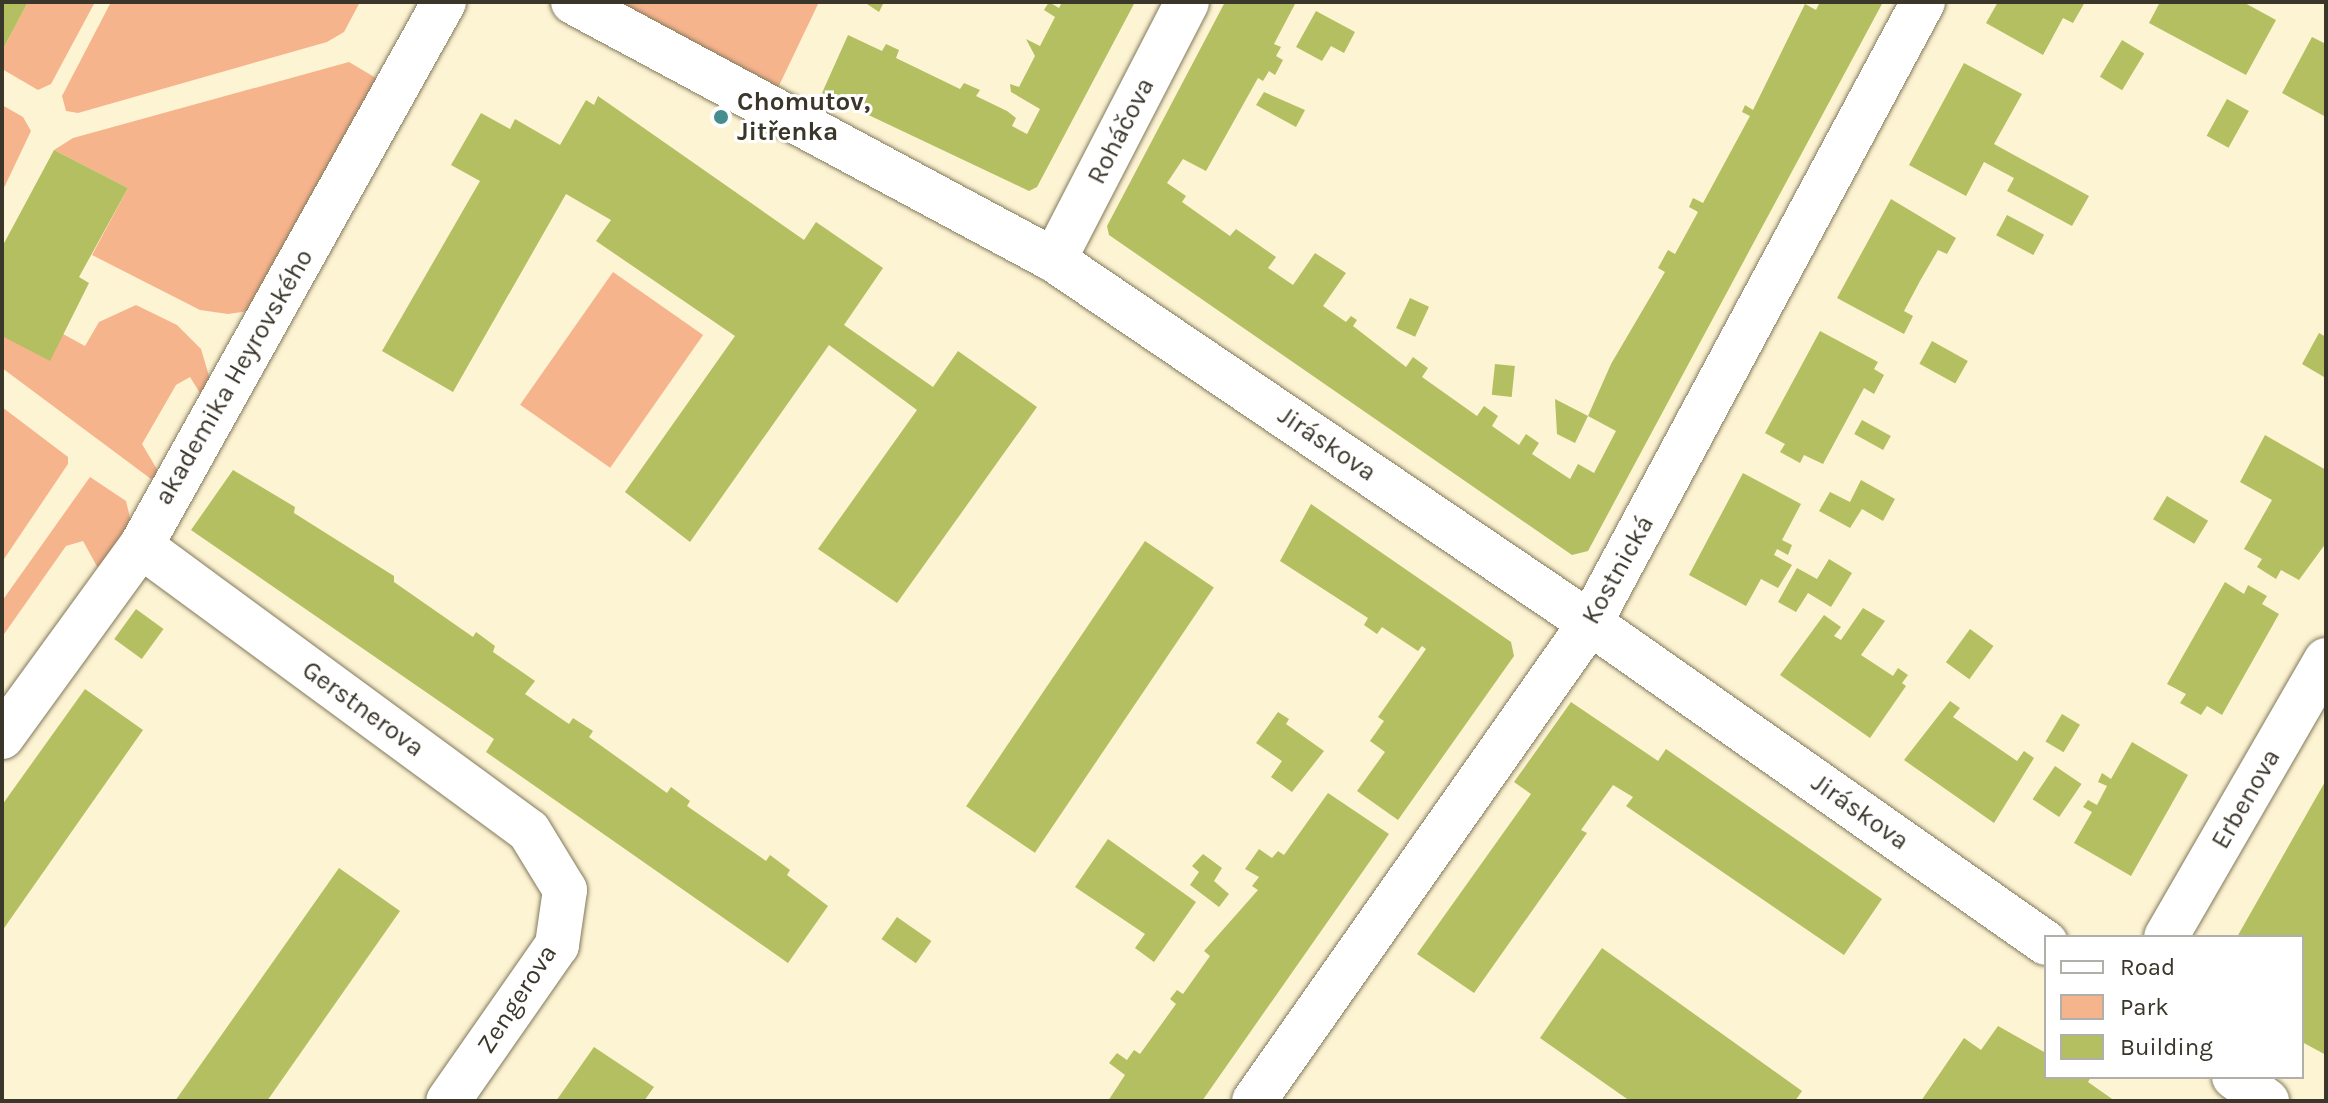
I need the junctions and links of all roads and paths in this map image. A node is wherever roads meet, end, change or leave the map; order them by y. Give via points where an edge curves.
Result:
1 (444, 2) edge
2 (573, 2) edge
3 (1187, 2) edge
4 (1923, 2) edge
5 (1054, 260) junction
6 (141, 546) junction
7 (1590, 623) junction
8 (2326, 660) edge
9 (2, 737) edge
10 (565, 890) joint
11 (2167, 935) edge
12 (2044, 942) edge
13 (2237, 1079) edge
14 (448, 1101) edge
15 (1254, 1101) edge
16 (2267, 1101) edge

1 - 6 street, akademika Heyrovského
2 - 5 street, Jiráskova
3 - 5 street, Roháčova
4 - 7 street, Kostnická
5 - 7 street, Jiráskova
6 - 9 street, akademika Heyrovského
6 - 10 street, Gerstnerova via 529,831
7 - 12 street, Jiráskova
7 - 15 street, Kostnická
8 - 11 street, Erbenova
10 - 14 street, Zengerova via 557,945
13 - 16 street

